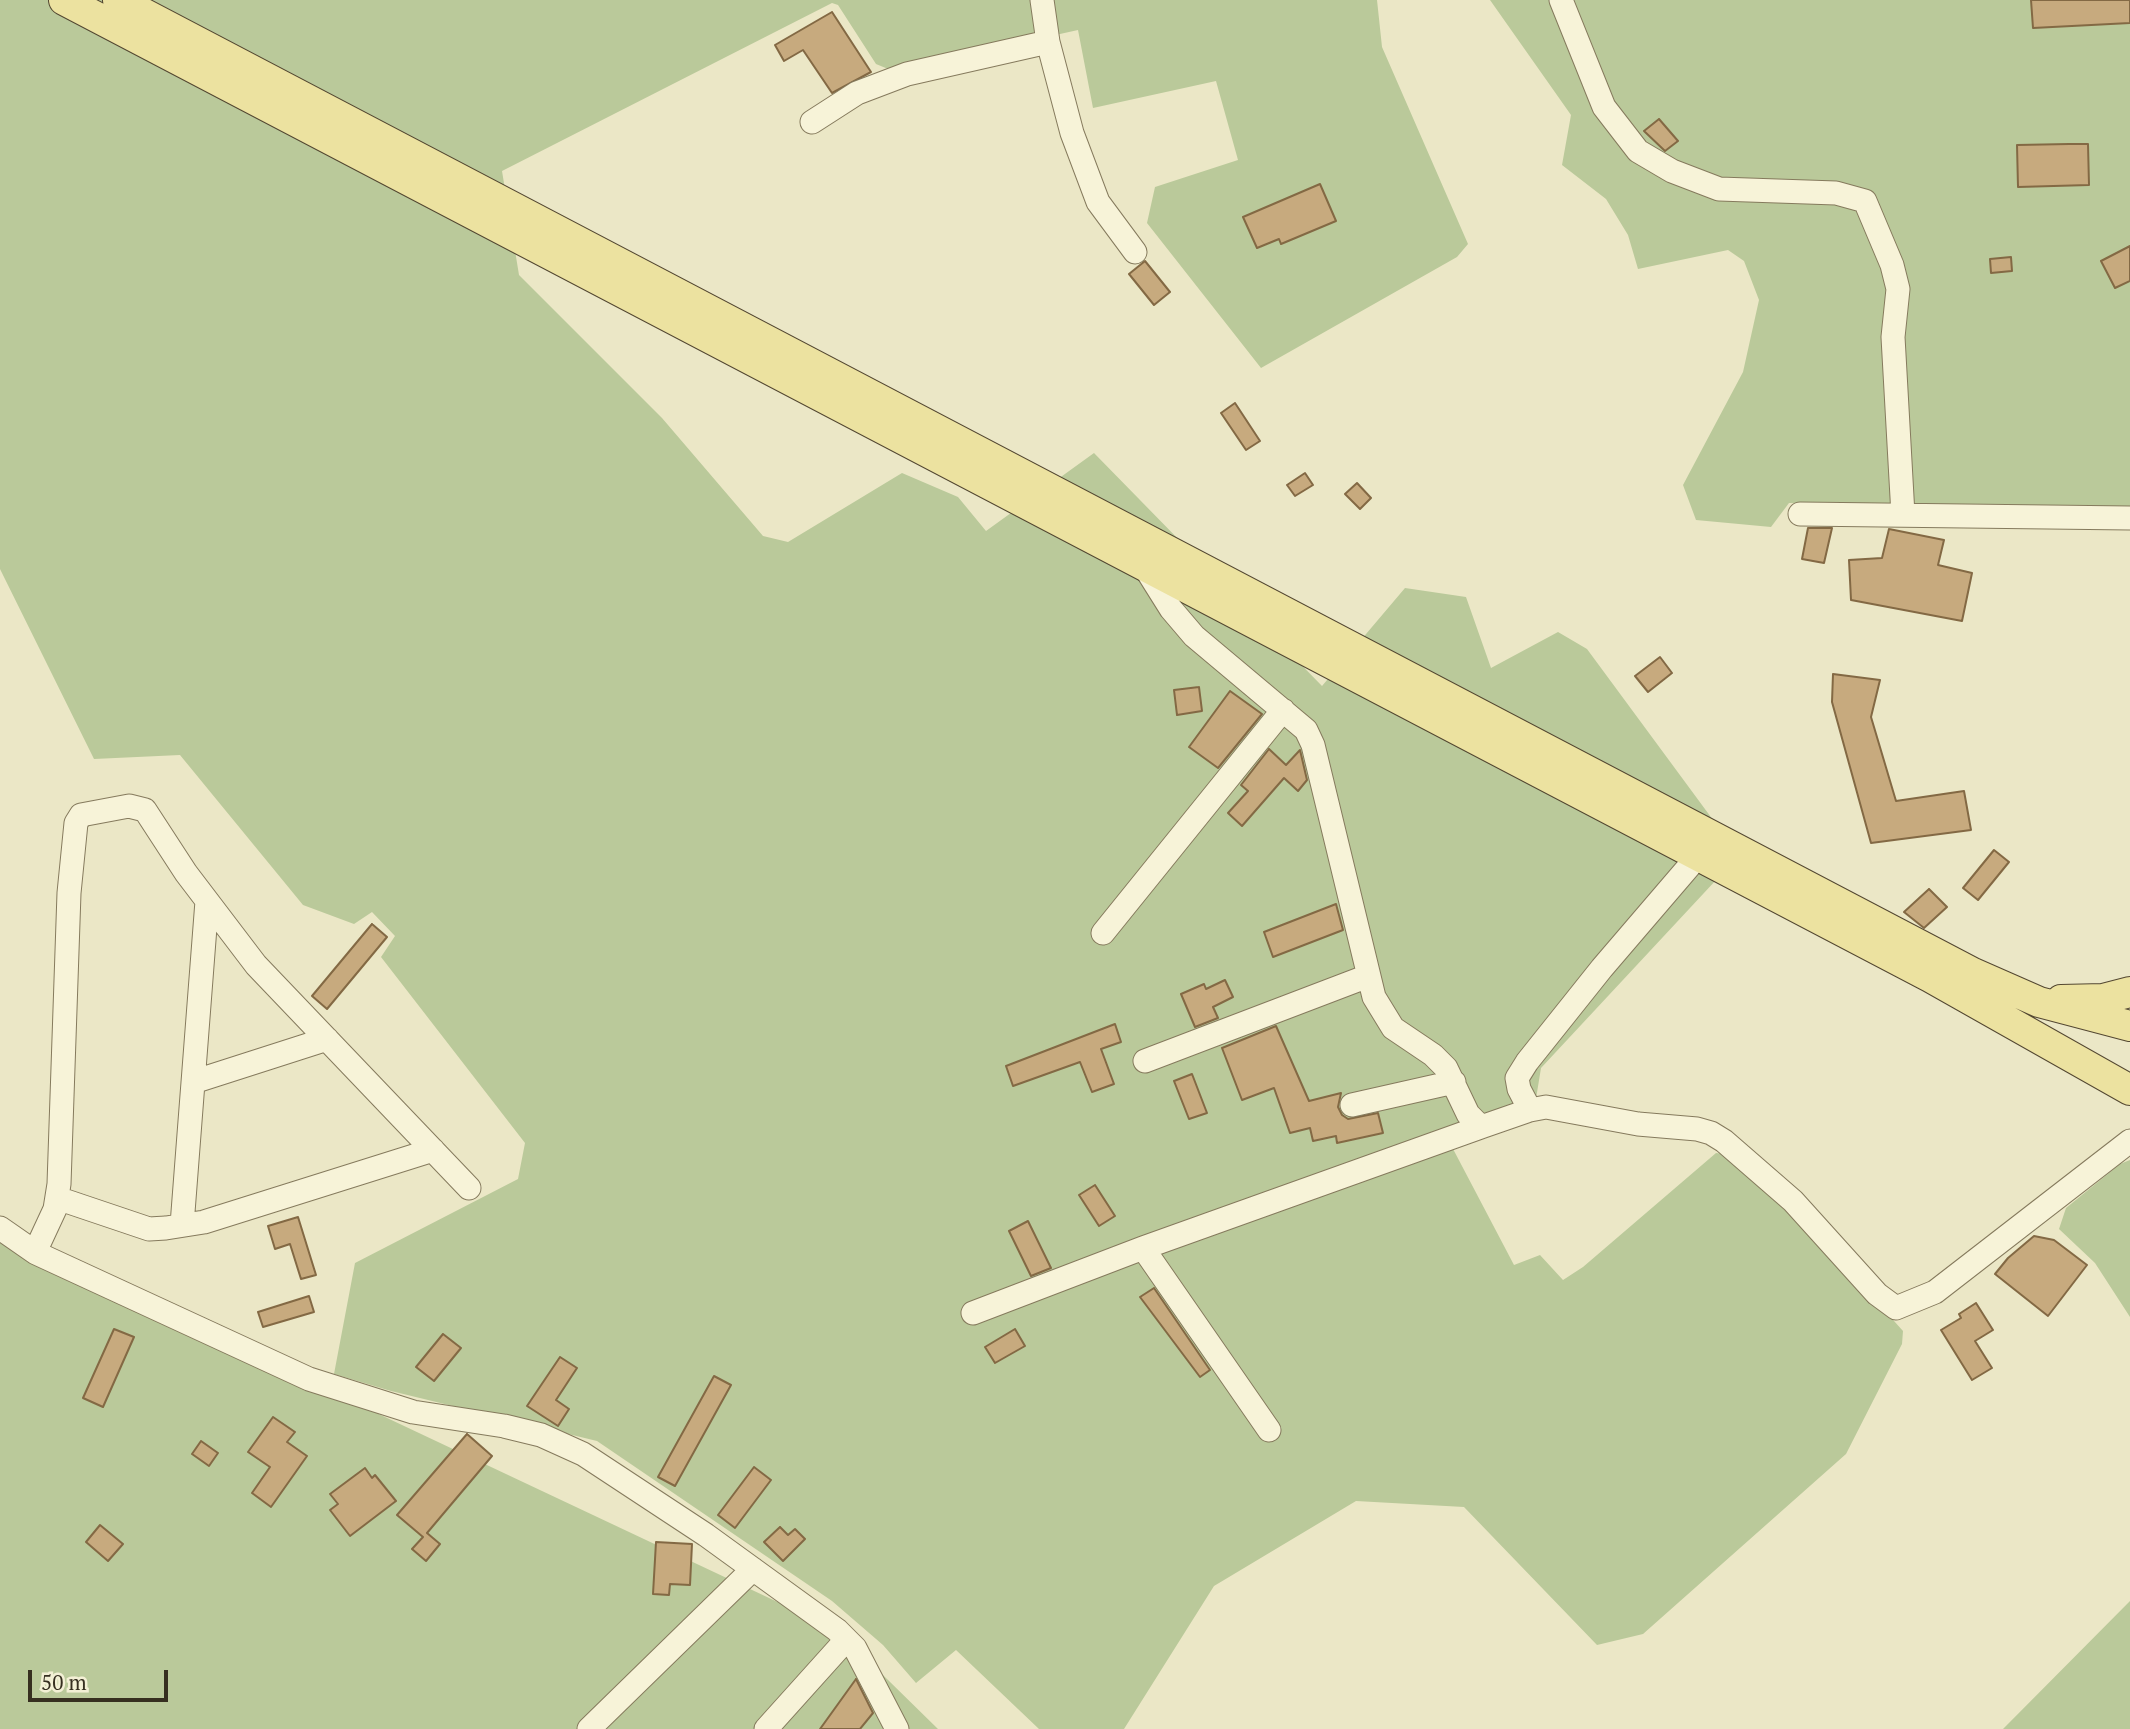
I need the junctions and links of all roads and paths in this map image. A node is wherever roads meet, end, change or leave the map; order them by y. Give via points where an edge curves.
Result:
1 (64, 0) edge
2 (118, 0) edge
3 (1042, 0) edge
4 (1562, 0) edge
5 (1048, 42) junction
6 (812, 122) dead end
7 (1135, 252) dead end
8 (1800, 514) dead end
9 (1903, 515) junction
10 (2130, 519) edge
11 (1144, 566) junction
12 (1283, 710) junction
13 (1698, 856) junction
14 (206, 901) junction
15 (1103, 933) dead end
16 (1368, 976) junction
17 (2130, 992) edge
18 (2039, 1002) junction
19 (2130, 1026) edge
20 (327, 1039) junction
21 (1145, 1061) dead end
22 (193, 1082) junction
23 (1454, 1082) junction
24 (2130, 1090) edge
25 (1352, 1105) dead end
26 (1530, 1110) junction
27 (1480, 1127) junction
28 (2130, 1141) edge
29 (433, 1150) junction
30 (469, 1188) dead end
31 (57, 1198) junction
32 (182, 1226) junction
33 (0, 1228) edge
34 (1143, 1248) junction
35 (35, 1252) junction
36 (973, 1313) dead end
37 (1269, 1430) dead end
38 (753, 1569) junction
39 (846, 1640) junction
40 (892, 1726) edge
41 (589, 1729) edge
42 (766, 1729) edge

1 - 11 main road
2 - 18 main road via 1961,966
3 - 5 street
4 - 9 street via 1604,107 1638,151 1672,171 1719,189 1836,193 1865,201 1898,289 1893,337
5 - 6 street via 907,75 858,93
5 - 7 street via 1072,133 1098,202
8 - 9 street
9 - 10 street
11 - 12 street via 1194,636
11 - 13 main road
12 - 15 street
12 - 16 street via 1307,730 1313,745
13 - 24 main road via 1941,983
13 - 26 street via 1527,1062 1517,1078
14 - 20 street via 256,965
14 - 22 street
14 - 31 street via 145,810 138,806 81,815 76,823 69,893
16 - 21 street
16 - 23 street via 1374,997 1393,1028 1433,1055
17 - 18 main road via 2103,999
18 - 19 main road
20 - 22 street
20 - 29 street
22 - 32 street
23 - 25 street
23 - 27 street via 1468,1114
26 - 27 street
26 - 28 street via 1565,1109 1711,1133 1793,1201 1877,1294 1896,1308 1935,1292
27 - 34 street
29 - 30 street
29 - 32 street
31 - 32 street via 149,1229
31 - 35 street
33 - 35 street
34 - 36 street
34 - 37 street
35 - 38 street via 309,1379 413,1412 504,1426 583,1454
38 - 39 street
38 - 41 street
39 - 40 street via 870,1672
39 - 42 street

